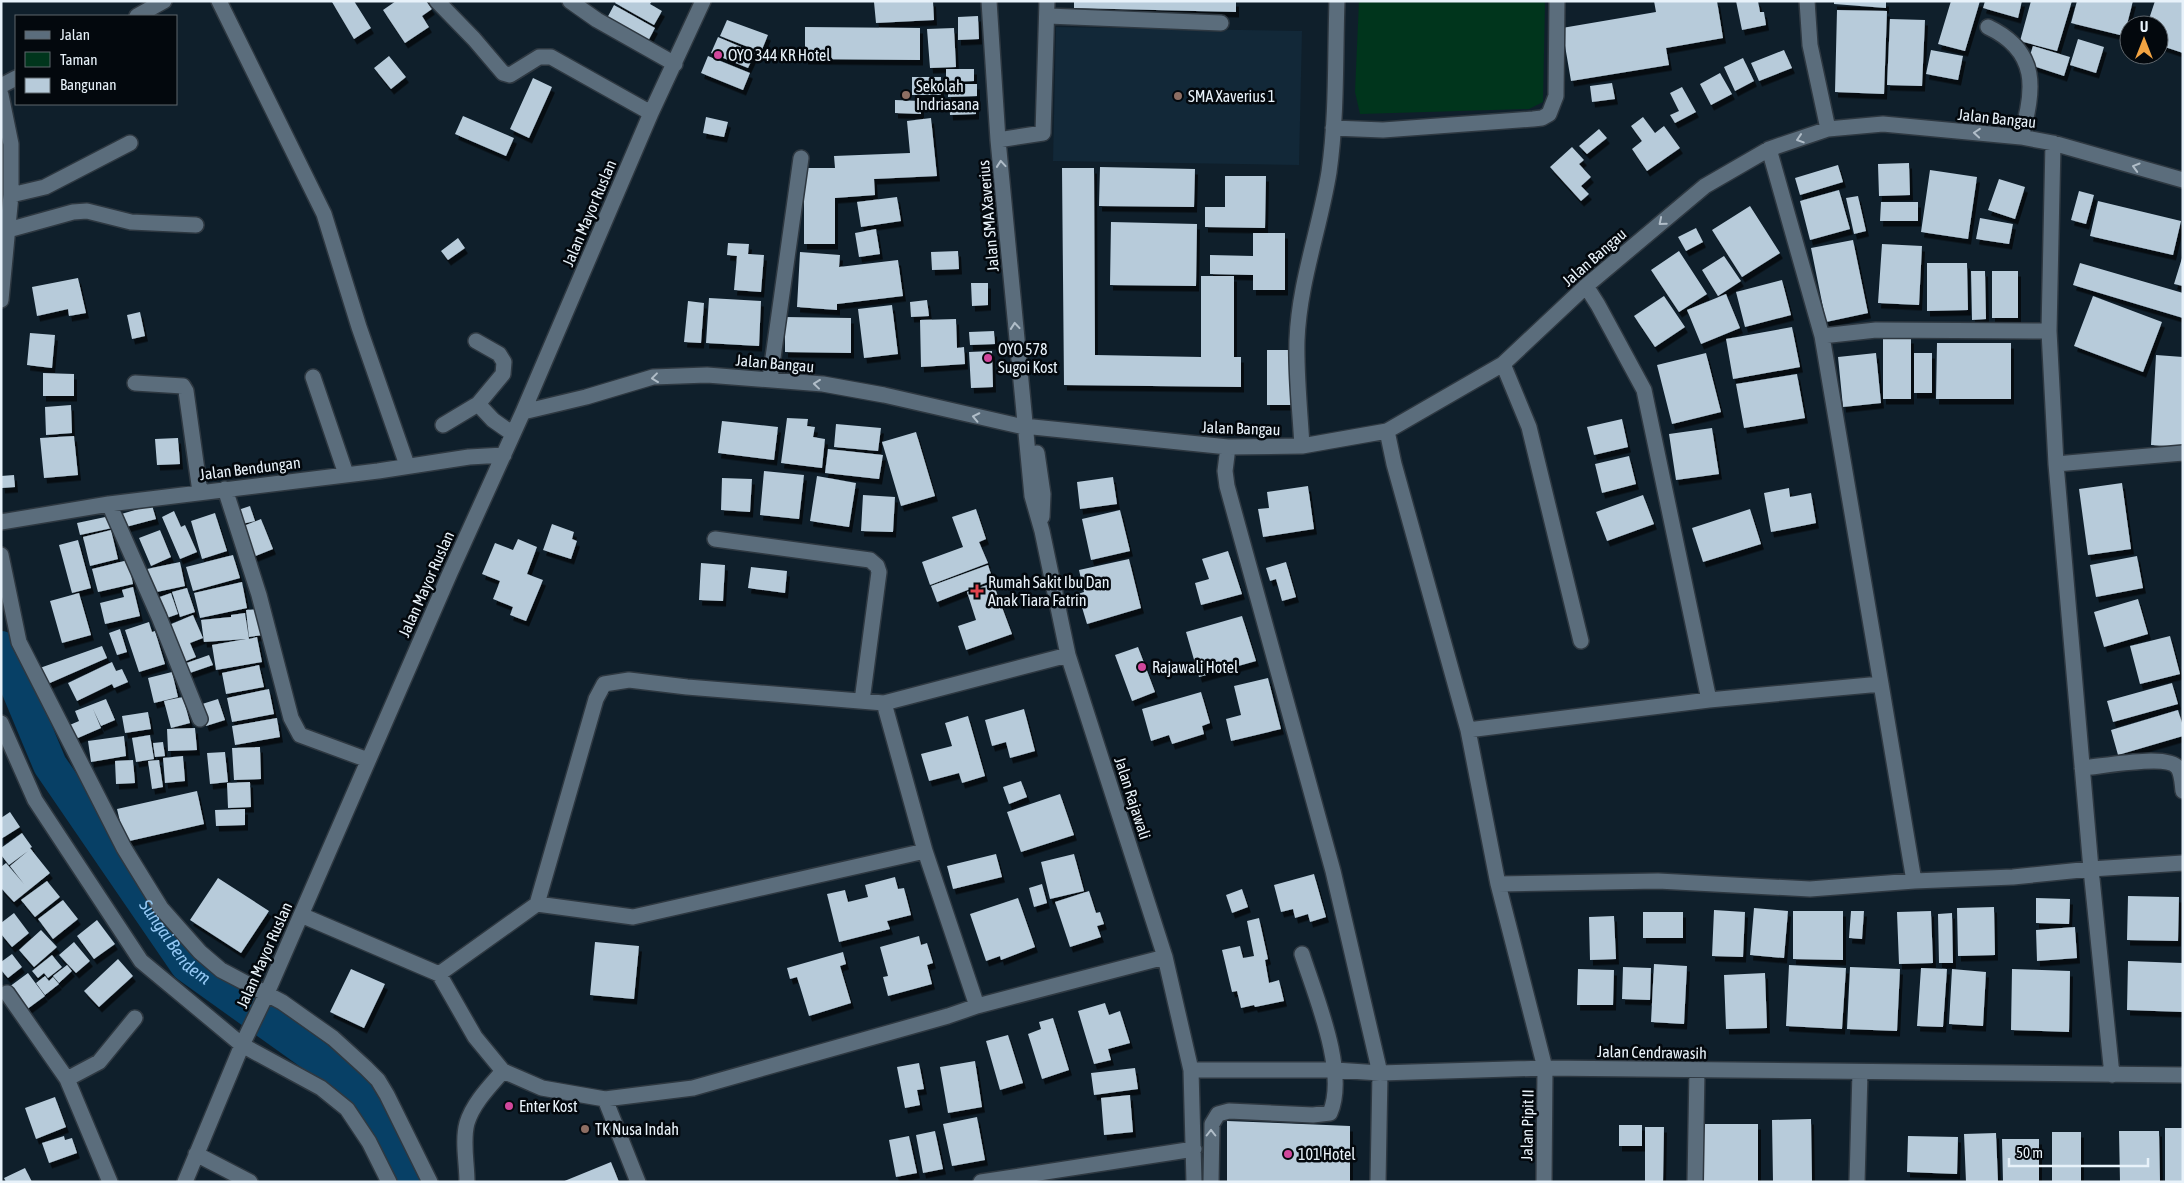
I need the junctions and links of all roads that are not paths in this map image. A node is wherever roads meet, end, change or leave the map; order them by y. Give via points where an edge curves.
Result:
1 (164, 1) edge
2 (219, 1) edge
3 (437, 1) edge
4 (570, 1) edge
5 (703, 1) edge
6 (988, 1) edge
7 (1337, 1) edge
8 (1557, 1) edge
9 (1807, 1) edge
10 (1048, 8) edge
11 (139, 15) edge
12 (1221, 23) dead end
13 (1988, 27) dead end
14 (674, 64) junction
15 (15, 79) edge
16 (1, 86) edge
17 (1, 95) edge
18 (652, 113) junction
19 (1333, 128) junction
20 (1828, 129) junction
21 (2022, 137) junction
22 (998, 140) junction
23 (130, 143) dead end
24 (2053, 143) junction
25 (1769, 149) junction
26 (800, 158) dead end
27 (2183, 180) edge
28 (11, 195) junction
29 (196, 225) dead end
30 (8, 230) junction
31 (1586, 286) junction
32 (1, 300) edge
33 (2049, 331) junction
34 (1822, 336) junction
35 (476, 341) dead end
36 (1503, 364) junction
37 (313, 377) dead end
38 (770, 379) junction
39 (135, 383) dead end
40 (478, 404) junction
41 (523, 412) junction
42 (443, 425) dead end
43 (1028, 427) junction
44 (1387, 431) junction
45 (513, 434) junction
46 (1302, 446) junction
47 (1228, 447) junction
48 (2183, 453) edge
49 (504, 455) junction
50 (2056, 464) junction
51 (408, 465) junction
52 (346, 474) junction
53 (225, 489) junction
54 (200, 492) junction
55 (109, 504) junction
56 (1, 522) edge
57 (1042, 531) joint
58 (715, 539) dead end
59 (1, 555) edge
60 (1581, 641) dead end
61 (1068, 655) junction
62 (1881, 684) junction
63 (1709, 700) junction
64 (862, 701) junction
65 (884, 703) junction
66 (200, 719) dead end
67 (1, 723) edge
68 (1468, 730) junction
69 (368, 760) junction
70 (2082, 768) junction
71 (2183, 791) edge
72 (925, 851) junction
73 (2183, 864) edge
74 (2091, 869) junction
75 (1914, 881) junction
76 (1498, 884) junction
77 (536, 904) junction
78 (300, 915) junction
79 (1302, 954) dead end
80 (1165, 956) junction
81 (439, 974) junction
82 (7, 993) dead end
83 (265, 997) junction
84 (977, 1006) junction
85 (135, 1018) dead end
86 (243, 1044) junction
87 (1546, 1068) junction
88 (1192, 1070) junction
89 (1335, 1070) junction
90 (1697, 1070) junction
91 (503, 1072) junction
92 (1860, 1072) junction
93 (1380, 1073) junction
94 (2112, 1074) junction
95 (2183, 1075) edge
96 (67, 1079) junction
97 (605, 1099) junction
98 (1194, 1149) junction
99 (196, 1154) junction
100 (388, 1179) edge
101 (110, 1182) edge
102 (185, 1182) edge
103 (250, 1182) edge
104 (430, 1182) edge
105 (467, 1182) edge
106 (638, 1182) edge
107 (981, 1182) edge
108 (1194, 1182) edge
109 (1211, 1182) edge
110 (1378, 1182) edge
111 (1544, 1182) edge
112 (1695, 1182) edge
113 (1857, 1182) edge

1 - 11 street
2 - 51 street via 324,214 359,327
3 - 18 street via 506,75 539,57 551,57
4 - 14 street
5 - 14 street, Jalan Mayor Ruslan
6 - 22 street, Jalan SMA Xaverius
7 - 19 street
8 - 19 street via 1556,96 1549,114 1542,118 1383,130
9 - 20 street via 1810,45
10 - 12 street
10 - 22 street via 1043,134
13 - 21 street via 2017,47 2030,70 2031,84
14 - 18 street, Jalan Mayor Ruslan
15 - 16 street
17 - 28 street via 11,144
18 - 41 street, Jalan Mayor Ruslan
19 - 46 street via 1329,171 1303,289 1297,339
21 -> 20 street, Jalan Bangau via 1883,124
20 -> 25 street, Jalan Bangau
21 - 24 street, Jalan Bangau
43 -> 22 street, Jalan SMA Xaverius via 1022,399
23 - 28 street via 46,187
27 -> 24 street, Jalan Bangau
24 - 33 street
25 -> 31 street, Jalan Bangau via 1705,186
25 - 34 street
26 - 38 street
28 - 30 street
29 - 30 street via 131,222 87,211
30 - 32 street
31 - 36 street, Jalan Bangau
31 - 63 street via 1644,390
33 - 34 street via 1876,330
33 - 50 street
34 - 62 street
35 - 40 street via 499,354 504,362 503,374
36 - 44 street, Jalan Bangau
36 - 60 street via 1528,427
37 - 52 street
38 -> 41 street, Jalan Bangau via 707,375 653,377
43 -> 38 street, Jalan Bangau via 884,395
39 - 54 street via 182,386 186,391
40 - 42 street
40 - 45 street
41 - 45 street, Jalan Mayor Ruslan
43 - 47 street, Jalan Bangau
43 - 57 street, Jalan SMA Xaverius via 1043,494
44 - 46 street, Jalan Bangau
44 - 68 street, Jalan Pipit II
45 - 49 street, Jalan Mayor Ruslan
46 - 47 street, Jalan Bangau
47 - 93 street via 1227,486 1333,871
48 - 50 street
49 - 51 street, Jalan Bendungan
49 - 69 street, Jalan Mayor Ruslan
50 - 70 street
51 - 52 street, Jalan Bendungan
52 - 53 street, Jalan Bendungan
53 - 54 street, Jalan Bendungan
53 - 69 street via 259,595 295,727 300,735
54 - 55 street, Jalan Bendungan
55 - 56 street, Jalan Bendungan
55 - 66 street
57 - 61 street, Jalan Rajawali
58 - 64 street via 870,560 877,566 879,572
59 - 83 street via 19,642 124,848 161,908 200,952 221,970
61 - 65 street
61 - 80 street, Jalan Rajawali
62 - 63 street
62 - 75 street
63 - 68 street
64 - 65 street
64 - 77 street via 629,680 604,684 596,699
65 - 72 street
67 - 86 street via 35,800 141,961
68 - 76 street, Jalan Pipit II
69 - 78 street, Jalan Mayor Ruslan
70 - 71 street via 2158,760 2174,764 2179,769
70 - 74 street
72 - 77 street via 633,917
72 - 84 street
73 - 74 street
74 - 75 street via 2013,878
74 - 94 street
75 - 76 street via 1810,889 1658,881
76 - 87 street, Jalan Pipit II
77 - 81 street
78 - 81 street
78 - 83 street, Jalan Mayor Ruslan
79 - 89 street
80 - 84 street
80 - 88 street, Jalan Rajawali
81 - 91 street via 475,1037
82 - 96 street
83 - 86 street, Jalan Mayor Ruslan
83 - 104 street via 333,1038 378,1080
84 - 97 street via 693,1088
85 - 96 street via 99,1062
86 - 99 street, Jalan Mayor Ruslan
86 - 100 street via 321,1088 347,1109
87 - 90 street, Jalan Cendrawasih
87 - 93 street, Jalan Cendrawasih
87 - 111 street, Jalan Pipit II
88 - 89 street, Jalan Cendrawasih
88 - 98 street, Jalan Rajawali
89 - 93 street, Jalan Cendrawasih
109 -> 89 street via 1212,1124 1218,1114 1229,1111 1330,1113 1335,1102
90 - 92 street, Jalan Cendrawasih
90 - 112 street
91 - 97 street via 542,1088
91 - 105 street via 482,1096 468,1120
92 - 94 street, Jalan Cendrawasih
92 - 113 street
93 - 110 street
94 - 95 street, Jalan Cendrawasih
96 - 101 street
97 - 106 street
98 - 107 street
98 - 108 street, Jalan Rajawali
99 - 102 street, Jalan Mayor Ruslan
99 - 103 street

